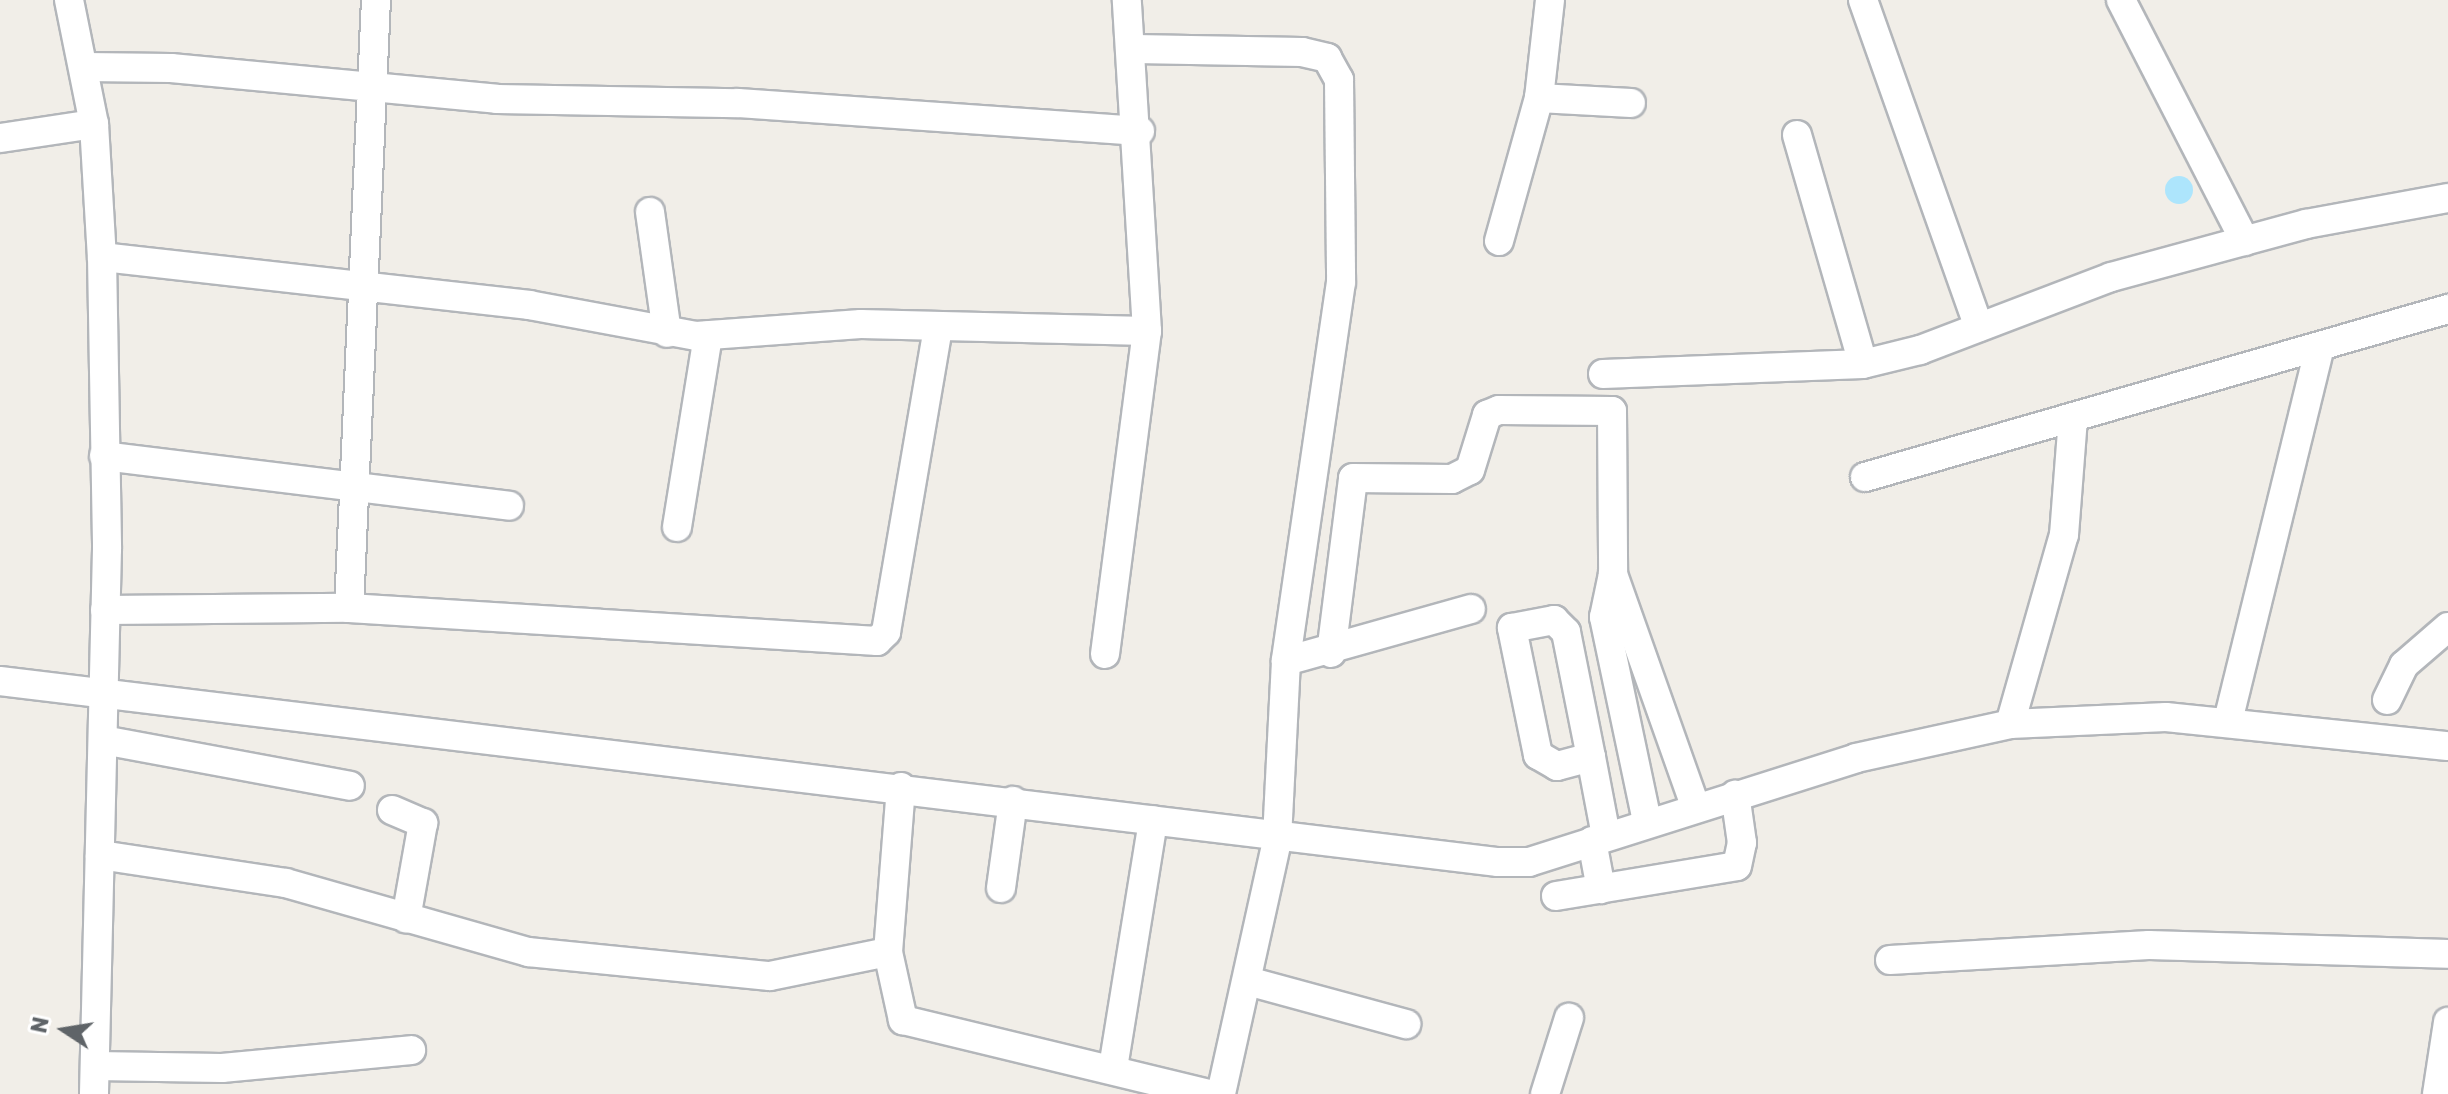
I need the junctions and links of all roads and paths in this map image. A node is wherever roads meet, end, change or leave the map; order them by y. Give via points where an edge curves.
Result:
1 (69, 0) edge
2 (376, 0) edge
3 (1127, 0) edge
4 (1550, 0) edge
5 (1863, 0) edge
6 (2121, 0) edge
7 (1135, 49) junction
8 (85, 67) junction
9 (375, 91) junction
10 (1539, 98) junction
11 (1631, 103) dead end
12 (94, 124) junction
13 (1140, 131) junction
14 (1797, 135) dead end
15 (0, 138) edge
16 (2448, 198) edge
17 (650, 212) dead end
18 (1499, 241) dead end
19 (2245, 241) junction
20 (102, 257) junction
21 (369, 287) junction
22 (2448, 309) edge
23 (938, 327) junction
24 (1979, 327) junction
25 (1147, 331) junction
26 (667, 333) junction
27 (708, 335) junction
28 (2319, 350) junction
29 (1863, 364) junction
30 (1603, 374) dead end
31 (2073, 417) junction
32 (104, 456) junction
33 (1865, 477) dead end
34 (358, 482) junction
35 (509, 506) dead end
36 (677, 527) dead end
37 (1613, 574) junction
38 (349, 608) junction
39 (1471, 609) dead end
40 (105, 610) junction
41 (2448, 627) edge
42 (1637, 631) junction
43 (1608, 638) junction
44 (1331, 653) junction
45 (1105, 654) dead end
46 (1286, 661) junction
47 (0, 681) edge
48 (102, 691) junction
49 (2387, 700) dead end
50 (2228, 721) junction
51 (2010, 724) junction
52 (103, 740) junction
53 (1674, 740) junction
54 (2448, 746) edge
55 (1632, 752) junction
56 (1591, 757) junction
57 (350, 786) dead end
58 (901, 787) junction
59 (1735, 794) junction
60 (1013, 801) junction
61 (1695, 805) junction
62 (392, 810) dead end
63 (1153, 820) junction
64 (1647, 821) junction
65 (1599, 838) junction
66 (1277, 841) junction
67 (100, 855) junction
68 (1001, 888) dead end
69 (1601, 889) junction
70 (1556, 896) dead end
71 (406, 918) junction
72 (888, 952) junction
73 (2448, 954) edge
74 (1890, 960) dead end
75 (1251, 982) junction
76 (1569, 1018) dead end
77 (2448, 1022) edge
78 (1406, 1024) dead end
79 (411, 1050) dead end
80 (95, 1066) junction
81 (1113, 1068) junction
82 (94, 1094) edge
83 (1208, 1094) edge
84 (1221, 1094) edge
85 (1545, 1094) edge
86 (2437, 1094) edge

1 - 8 street
2 - 9 street
3 - 7 street
4 - 10 street
5 - 24 street
6 - 19 street
7 - 13 street
7 - 46 street via 1302,52 1327,58 1339,80 1341,282
8 - 9 street via 171,68
8 - 12 street
9 - 13 street via 738,103
9 - 21 street
10 - 11 street
10 - 18 street
12 - 15 street
12 - 20 street
13 - 25 street
14 - 29 street
16 - 19 street
17 - 26 street
19 - 24 street via 2060,294
20 - 21 street
20 - 32 street
21 - 26 street via 529,305
21 - 34 street
22 - 28 street
23 - 25 street
23 - 27 street via 861,324
23 - 38 street via 886,632 877,641
24 - 29 street
25 - 45 street
26 - 27 street
27 - 36 street
28 - 31 street
28 - 50 street
29 - 30 street
31 - 33 street
31 - 51 street via 2064,535
32 - 34 street
32 - 40 street
34 - 35 street
34 - 38 street
37 - 42 street
37 - 43 street via 1604,617
37 - 44 street via 1612,411 1499,410 1487,415 1470,470 1452,479 1353,478
38 - 40 street
39 - 44 street
40 - 48 street
41 - 49 street via 2404,665
42 - 43 street
42 - 53 street
43 - 55 street
44 - 46 street
46 - 66 street
47 - 48 street
48 - 52 street
48 - 58 street
50 - 51 street
50 - 54 street
51 - 59 street
52 - 57 street
52 - 67 street
53 - 55 street
53 - 61 street
55 - 64 street
56 - 56 street via 1557,766 1538,755 1512,628 1562,624
56 - 65 street
58 - 60 street
58 - 72 street
59 - 61 street
59 - 69 street via 1742,843 1737,866
60 - 63 street
60 - 68 street
61 - 64 street
62 - 71 street via 423,823
63 - 66 street
63 - 81 street
64 - 65 street
65 - 66 street via 1529,862
65 - 69 street
66 - 75 street
67 - 71 street via 286,883
67 - 80 street
69 - 70 street
71 - 72 street via 528,952 770,976
72 - 81 street via 903,1020
73 - 74 street via 2149,945
75 - 78 street
75 - 84 street
76 - 85 street
77 - 86 street
79 - 80 street via 222,1068
80 - 82 street
81 - 83 street

